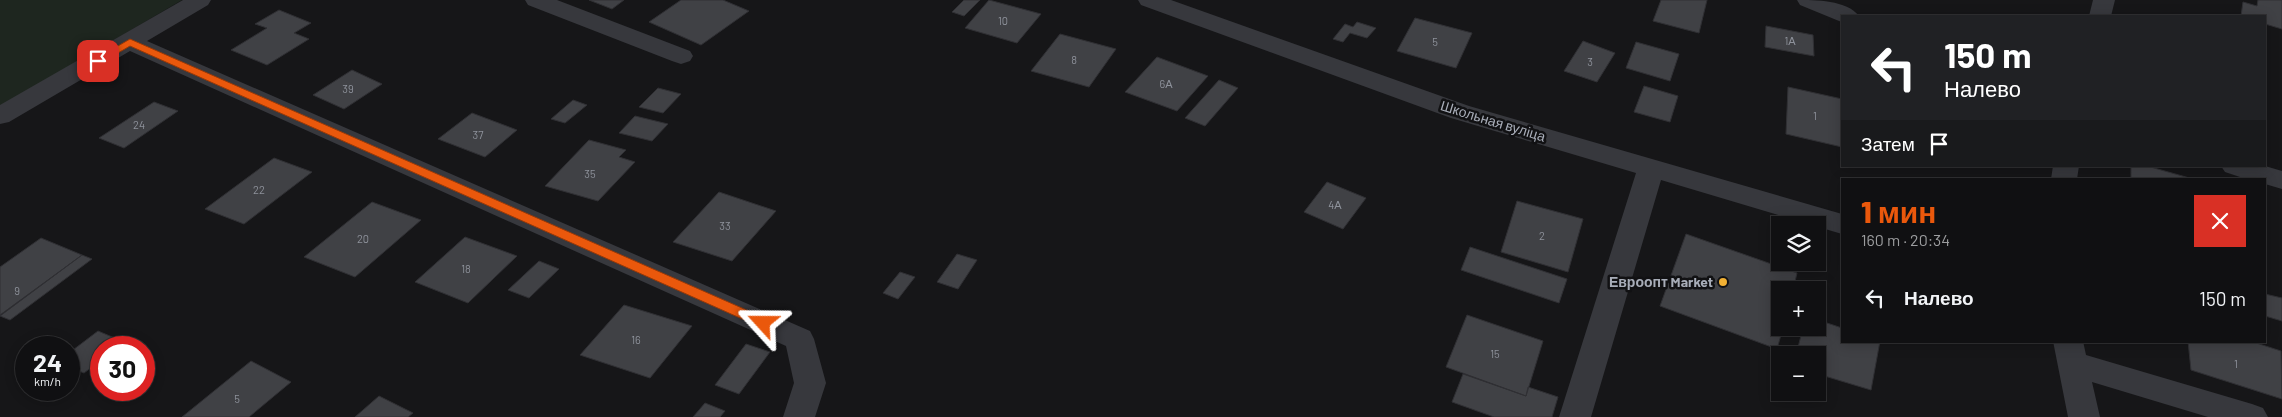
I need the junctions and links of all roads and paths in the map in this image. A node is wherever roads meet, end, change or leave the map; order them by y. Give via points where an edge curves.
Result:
1 (200, 0) edge
2 (536, 0) edge
3 (1149, 0) edge
4 (1808, 0) edge
5 (2104, 0) edge
6 (1845, 15) edge
7 (2100, 15) edge
8 (130, 42) junction
9 (681, 56) dead end
10 (0, 116) edge
11 (2237, 167) edge
12 (1651, 169) junction
13 (2282, 180) edge
14 (1841, 224) edge
15 (2071, 352) edge
16 (799, 417) edge
17 (1575, 417) edge
18 (2084, 417) edge
19 (2252, 417) edge

1 - 8 street
2 - 9 street
3 - 12 street, Школьная вуліца via 1460,112
4 - 6 street
5 - 7 street
8 - 10 street
8 - 16 street via 799,339 810,383
11 - 13 street
12 - 14 street, Школьная вуліца
12 - 17 street
15 - 18 street
15 - 19 street

